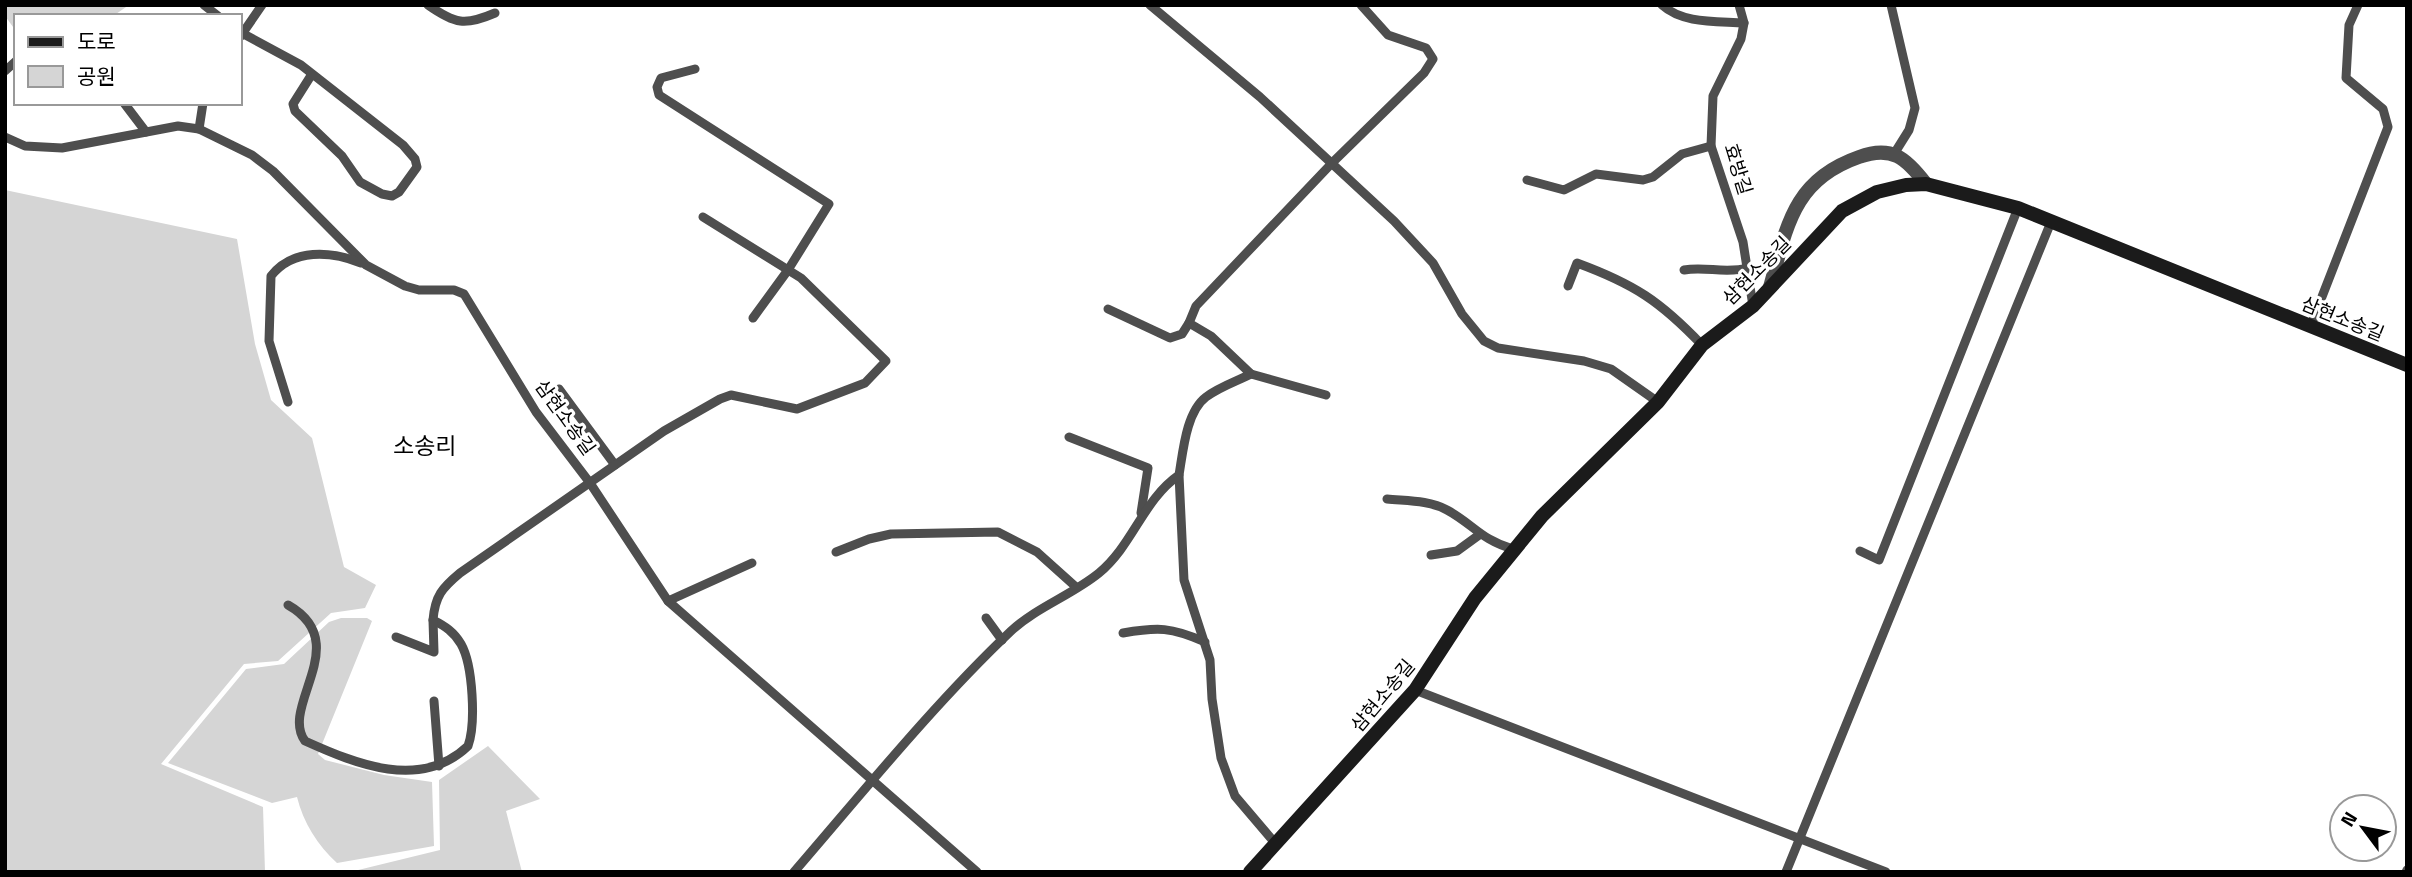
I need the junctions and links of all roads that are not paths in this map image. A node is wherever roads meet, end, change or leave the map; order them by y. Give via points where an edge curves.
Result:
1 (262, 5) edge
2 (428, 5) edge
3 (1150, 5) edge
4 (1361, 5) edge
5 (1662, 5) edge
6 (1739, 5) edge
7 (1891, 5) edge
8 (2358, 5) edge
9 (495, 13) dead end
10 (1744, 23) junction
11 (242, 33) edge
12 (242, 35) edge
13 (695, 69) dead end
14 (312, 74) junction
15 (126, 105) edge
16 (203, 105) edge
17 (199, 129) junction
18 (146, 132) junction
19 (5, 137) edge
20 (1712, 146) junction
21 (1894, 154) junction
22 (1332, 162) junction
23 (1527, 180) dead end
24 (1926, 184) junction
25 (2018, 208) junction
26 (703, 217) dead end
27 (2051, 222) junction
28 (366, 265) junction
29 (1748, 268) junction
30 (788, 270) junction
31 (1684, 270) dead end
32 (1568, 286) dead end
33 (1770, 287) junction
34 (1753, 306) junction
35 (1108, 309) dead end
36 (753, 318) dead end
37 (1189, 323) junction
38 (2311, 325) junction
39 (1702, 345) junction
40 (2407, 365) edge
41 (1251, 374) junction
42 (559, 389) dead end
43 (1326, 395) dead end
44 (288, 402) dead end
45 (1658, 402) junction
46 (1069, 438) dead end
47 (615, 465) junction
48 (1179, 475) junction
49 (590, 483) junction
50 (1387, 499) dead end
51 (1140, 518) junction
52 (1479, 535) junction
53 (1513, 549) junction
54 (1860, 551) dead end
55 (836, 552) dead end
56 (1431, 555) dead end
57 (752, 563) dead end
58 (1076, 587) junction
59 (668, 601) junction
60 (288, 605) dead end
61 (986, 618) dead end
62 (433, 620) junction
63 (1123, 633) dead end
64 (396, 637) dead end
65 (1002, 640) junction
66 (1205, 642) junction
67 (1415, 690) junction
68 (434, 701) dead end
69 (439, 766) junction
70 (873, 781) junction
71 (1800, 837) junction
72 (1275, 844) junction
73 (794, 872) edge
74 (977, 872) edge
75 (1250, 872) edge
76 (1786, 872) edge
77 (1886, 872) edge

1 - 11 lane
2 - 9 lane via 458,22 473,22
3 - 22 lane
4 - 22 lane via 1388,35 1426,48 1433,59
5 - 10 lane via 1673,15
6 - 10 lane
7 - 21 lane via 1915,108 1909,130
8 - 38 lane via 2349,25 2346,78 2383,109 2388,127
10 - 20 lane, 효방길 via 1713,96
12 - 14 lane
13 - 30 lane via 661,78 659,95 829,204
14 - 14 lane via 415,159 417,167 399,192 382,194 360,182 342,156 295,111 293,104
15 - 18 lane
16 - 17 lane
17 - 18 lane, 삼현소송길 via 178,126
17 - 28 lane, 삼현소송길 via 244,150 273,171
18 - 19 lane, 삼현소송길 via 62,148 25,146
20 - 23 lane via 1682,154 1643,180 1596,174 1563,190
20 - 29 lane, 효방길
21 - 24 street
21 - 33 street via 1878,150 1835,165 1804,191
22 - 37 lane via 1208,292
22 - 45 lane via 1433,263 1462,314 1484,341 1498,348 1611,369
24 - 25 street, 삼현소송길
24 - 33 street, 삼현소송길 via 1877,192 1842,211
25 - 27 street, 삼현소송길
25 - 54 lane via 1880,560
26 - 30 lane
27 - 38 street, 삼현소송길
27 - 71 lane
28 - 44 lane via 314,254 294,258 271,276 269,341
28 - 49 lane, 삼현소송길 via 405,286 464,294 536,412
29 - 31 lane
29 - 34 lane, 효방길
30 - 36 lane
30 - 47 lane via 886,361 865,383 797,409 731,396 720,399
32 - 39 lane via 1577,262 1624,280 1661,304
33 - 34 street, 삼현소송길
34 - 39 street, 삼현소송길
35 - 37 lane via 1170,338 1182,334
37 - 41 lane via 1228,349
38 - 40 street, 삼현소송길
39 - 45 street, 삼현소송길
41 - 43 lane
41 - 48 lane via 1204,397 1185,442
42 - 47 lane
45 - 53 street, 삼현소송길
46 - 51 lane via 1148,468
47 - 49 lane
48 - 51 lane via 1160,489
48 - 66 lane via 1184,580
49 - 59 lane, 삼현소송길
49 - 62 lane via 460,573 440,591
50 - 52 lane via 1437,506
51 - 58 lane via 1115,557
52 - 53 lane
52 - 56 lane via 1457,551
53 - 67 street, 삼현소송길
55 - 58 lane via 891,534 998,532 1037,552
57 - 59 lane
58 - 65 lane
59 - 70 lane, 삼현소송길
60 - 69 lane via 298,610 317,637 301,716 304,741 382,768 413,771
61 - 65 lane
62 - 64 lane via 433,652
62 - 69 lane via 447,627 463,647 472,713 468,746
63 - 66 lane via 1171,628
65 - 70 lane
66 - 72 lane via 1227,777 1243,809
67 - 71 lane
67 - 72 street, 삼현소송길
68 - 69 lane
70 - 73 lane
70 - 74 lane, 삼현소송길
71 - 76 lane
71 - 77 lane
72 - 75 street, 삼현소송길

